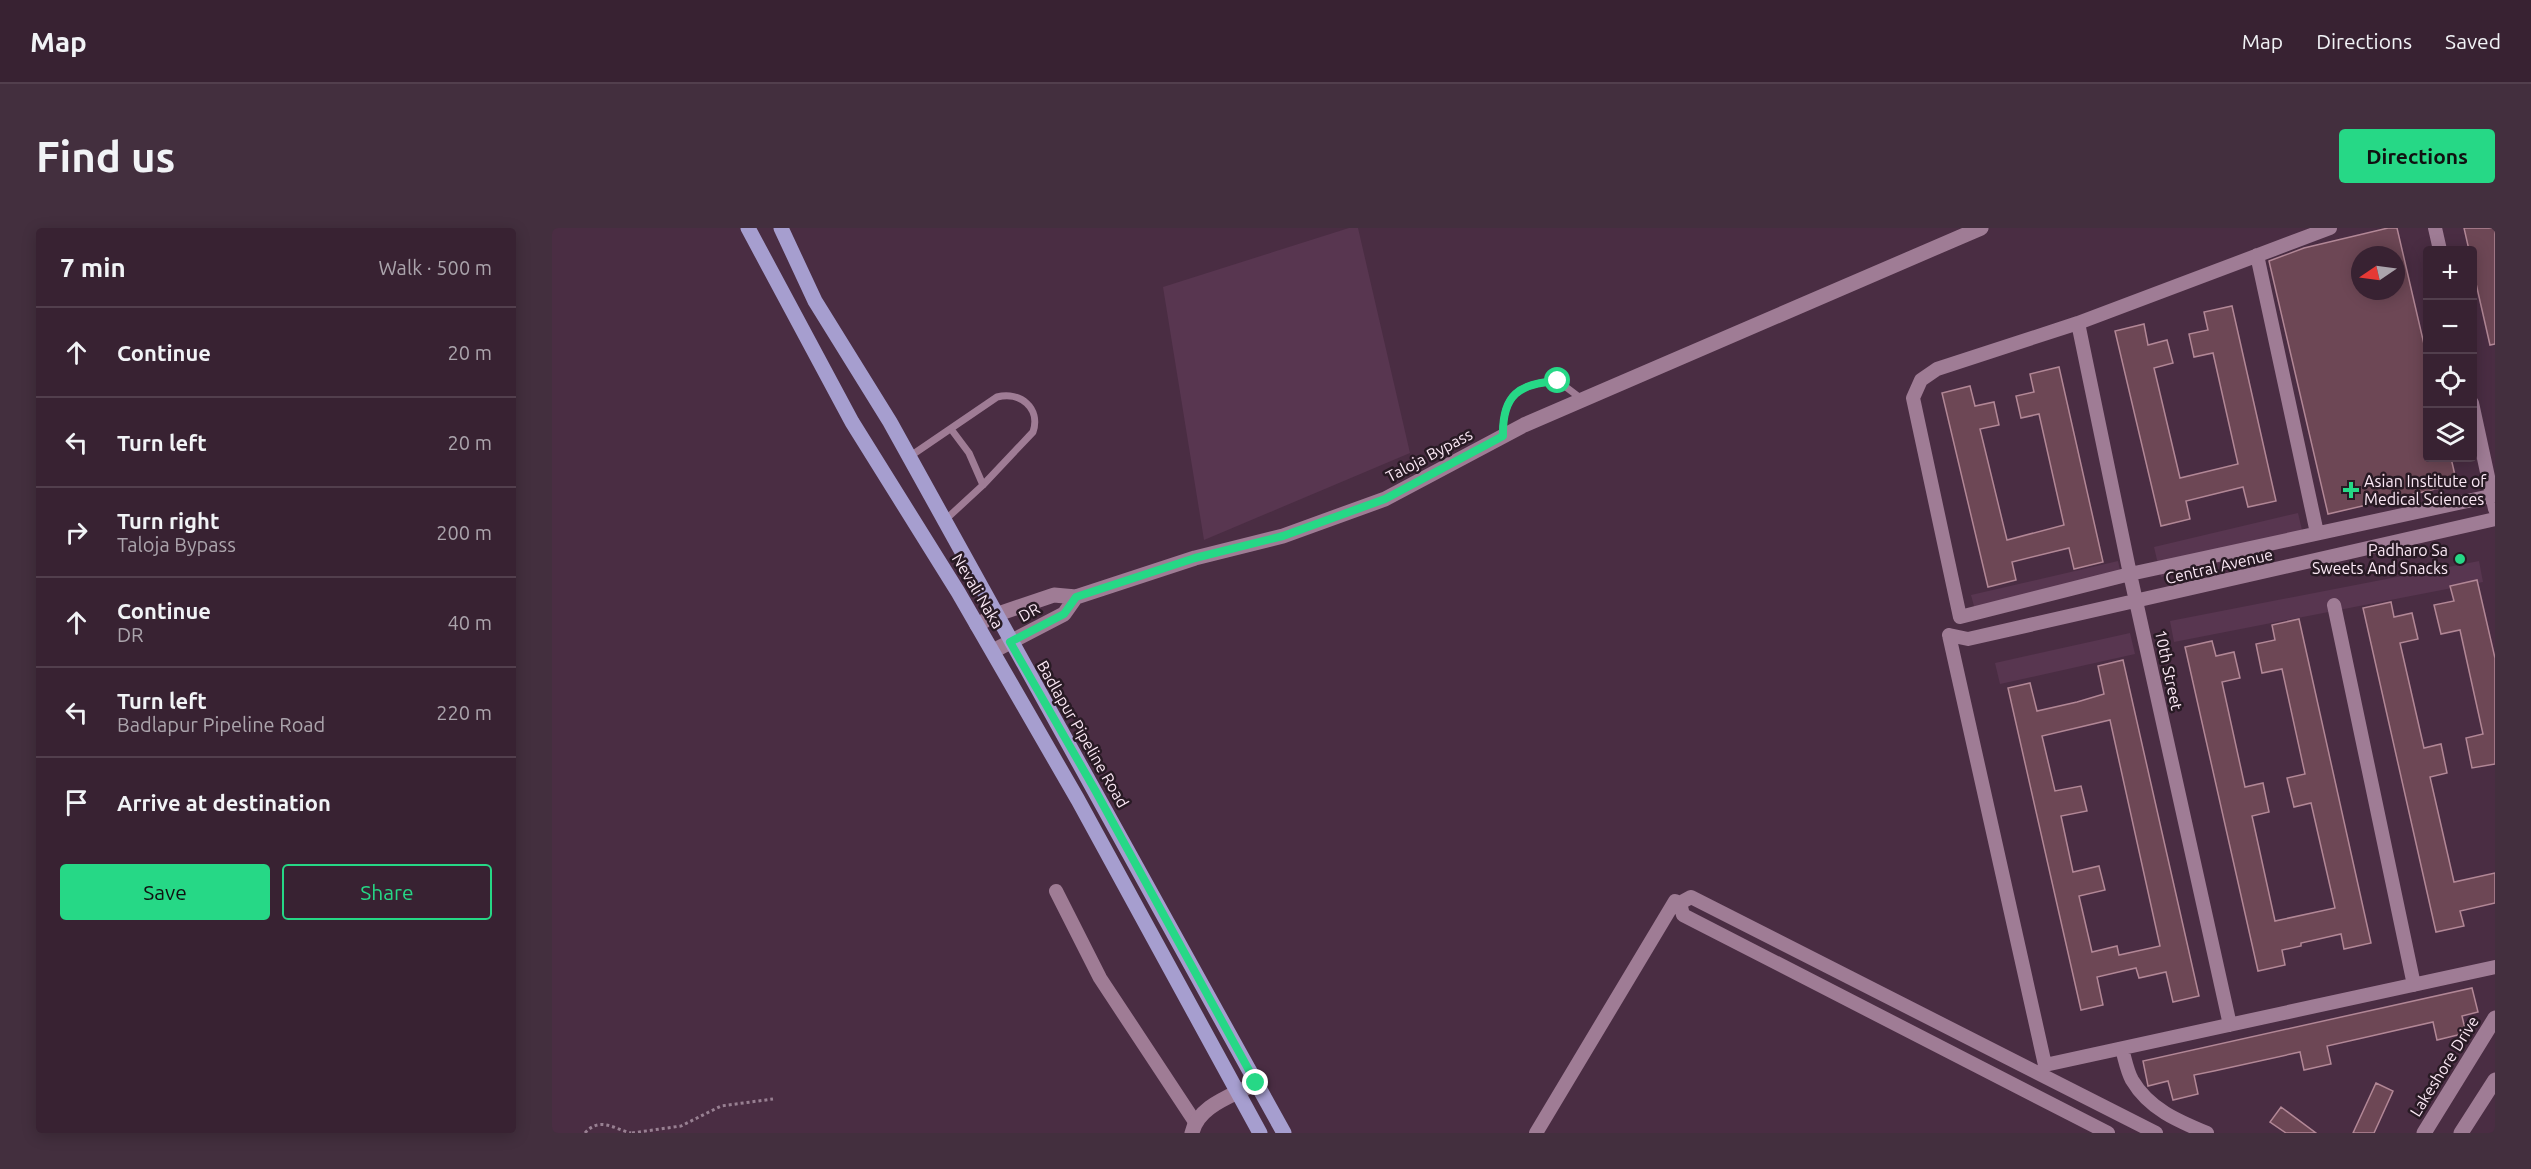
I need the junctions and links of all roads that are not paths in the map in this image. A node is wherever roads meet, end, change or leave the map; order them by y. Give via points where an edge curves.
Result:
1 (748, 228) edge
2 (781, 228) edge
3 (1981, 228) edge
4 (2330, 228) edge
5 (2435, 228) edge
6 (2439, 246) edge
7 (2258, 255) junction
8 (815, 301) junction
9 (795, 315) junction
10 (2078, 323) junction
11 (1583, 400) junction
12 (2473, 408) edge
13 (951, 429) junction
14 (1503, 436) junction
15 (909, 457) junction
16 (982, 485) junction
17 (2494, 500) edge
18 (2495, 519) edge
19 (944, 521) junction
20 (2317, 533) junction
21 (2130, 574) junction
22 (1076, 597) junction
23 (2136, 601) junction
24 (2334, 605) dead end
25 (995, 615) junction
26 (1960, 617) junction
27 (977, 625) junction
28 (1949, 635) junction
29 (1010, 642) junction
30 (993, 651) junction
31 (1056, 891) dead end
32 (1680, 903) junction
33 (2495, 967) edge
34 (2414, 985) junction
35 (2495, 1018) edge
36 (2230, 1025) junction
37 (2122, 1049) junction
38 (2495, 1080) edge
39 (1256, 1083) junction
40 (1238, 1092) junction
41 (1194, 1127) edge
42 (1260, 1133) edge
43 (1284, 1133) edge
44 (1536, 1133) edge
45 (2108, 1133) edge
46 (2156, 1133) edge
47 (2207, 1133) edge
48 (2424, 1133) edge
49 (2461, 1133) edge

1 - 9 main road, Nevali Naka
2 - 8 main road, Badlapur Pipeline Road
3 - 11 main road, Taloja Bypass
4 - 7 street
5 - 6 street
7 - 10 street
7 - 20 street
8 - 9 main road
8 - 15 main road, Badlapur Pipeline Road
9 - 27 main road, Nevali Naka via 852,422
10 - 21 street, 10th Street
10 - 26 street via 1937,369 1922,380 1913,398
11 - 14 main road, Taloja Bypass
11 - 14 lane via 1558,381 1526,386 1510,398 1503,416
12 - 17 street
13 - 15 lane
13 - 16 lane via 969,453
13 - 16 lane via 997,397 1020,398 1031,409 1036,423 1033,432
14 - 22 main road, Taloja Bypass via 1385,499 1283,536 1195,558
15 - 19 main road, Badlapur Pipeline Road
16 - 19 lane
17 - 20 street, Central Avenue
18 - 23 street, Central Avenue
19 - 25 main road, Badlapur Pipeline Road
20 - 21 street, Central Avenue
21 - 23 street, 10th Street
21 - 26 street, Central Avenue
22 - 25 main road, Taloja Bypass via 1054,595
22 - 29 main road, DR via 1064,614
23 - 28 street, Central Avenue via 1968,639
23 - 36 street, 10th Street
24 - 34 street
25 - 27 main road, Taloja Bypass
25 - 29 main road, Badlapur Pipeline Road
26 - 28 street
27 - 30 main road, Nevali Naka
28 - 37 street via 2045,1065
29 - 30 main road, DR
29 - 39 main road, Badlapur Pipeline Road
30 - 40 main road, Nevali Naka
31 - 41 street via 1100,978
32 - 44 street via 1676,901
32 - 45 street via 1683,915
32 - 46 street via 1691,897
33 - 34 street
34 - 36 street
35 - 48 main road, Lakeshore Drive
36 - 37 street
37 - 47 street via 2132,1080 2147,1097 2168,1117
38 - 49 main road
39 - 40 main road
39 - 43 main road, Badlapur Pipeline Road
40 - 41 main road via 1206,1109
40 - 42 main road, Nevali Naka

